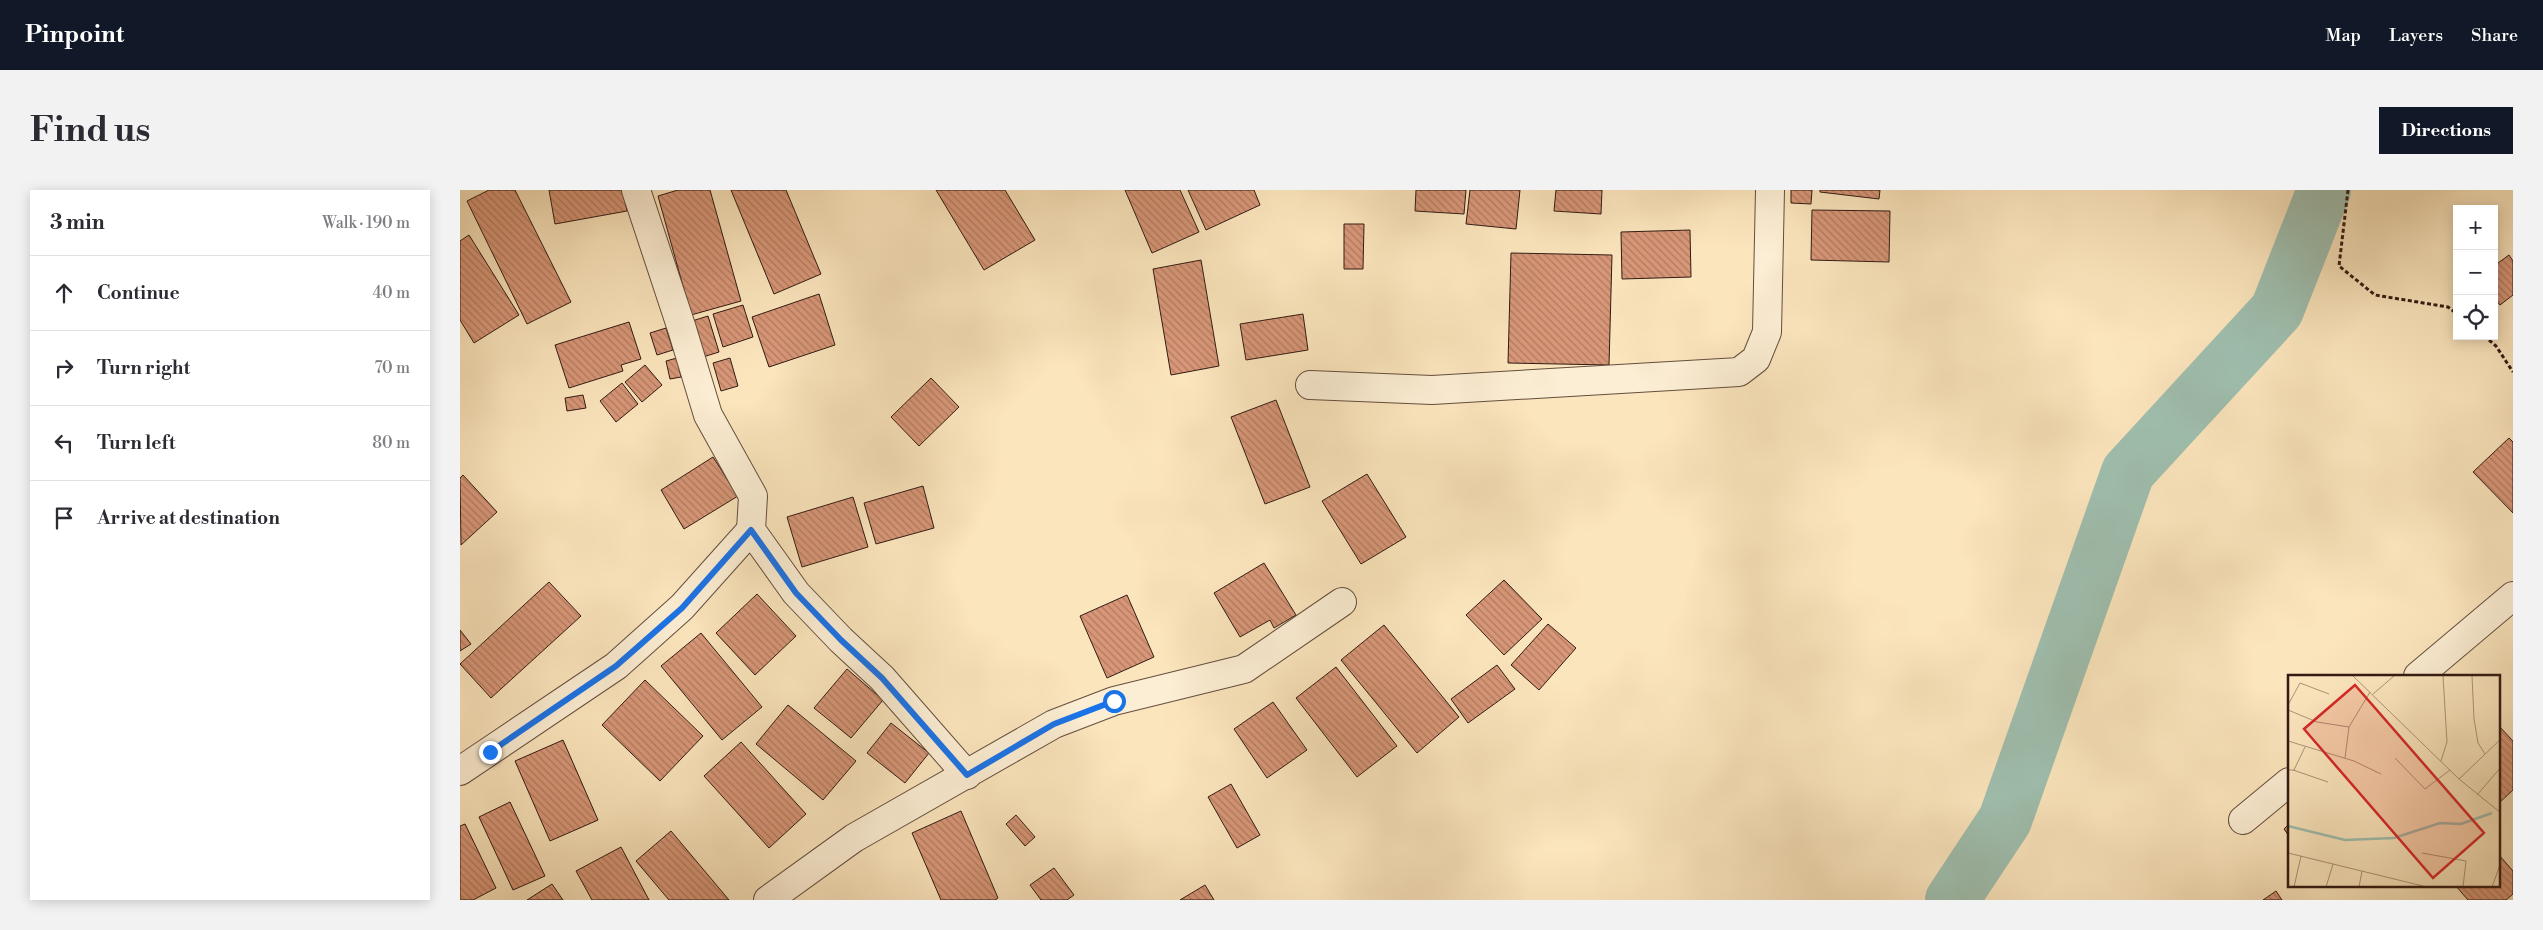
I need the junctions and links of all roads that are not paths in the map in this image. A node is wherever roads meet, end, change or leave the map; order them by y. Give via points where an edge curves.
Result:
1 (636, 190) edge
2 (1770, 190) edge
3 (1310, 385) dead end
4 (751, 530) junction
5 (2513, 596) edge
6 (1342, 602) dead end
7 (2419, 675) edge
8 (460, 770) edge
9 (967, 775) junction
10 (2288, 783) edge
11 (2243, 820) dead end
12 (768, 900) edge

1 - 4 street via 708,415 753,496
2 - 3 street via 1767,332 1756,359 1739,372 1432,390
4 - 8 street via 682,608 616,666
4 - 9 street via 796,593 882,678
5 - 7 street
6 - 9 street via 1244,669 1114,701 1054,724
9 - 12 street via 854,838
10 - 11 street

